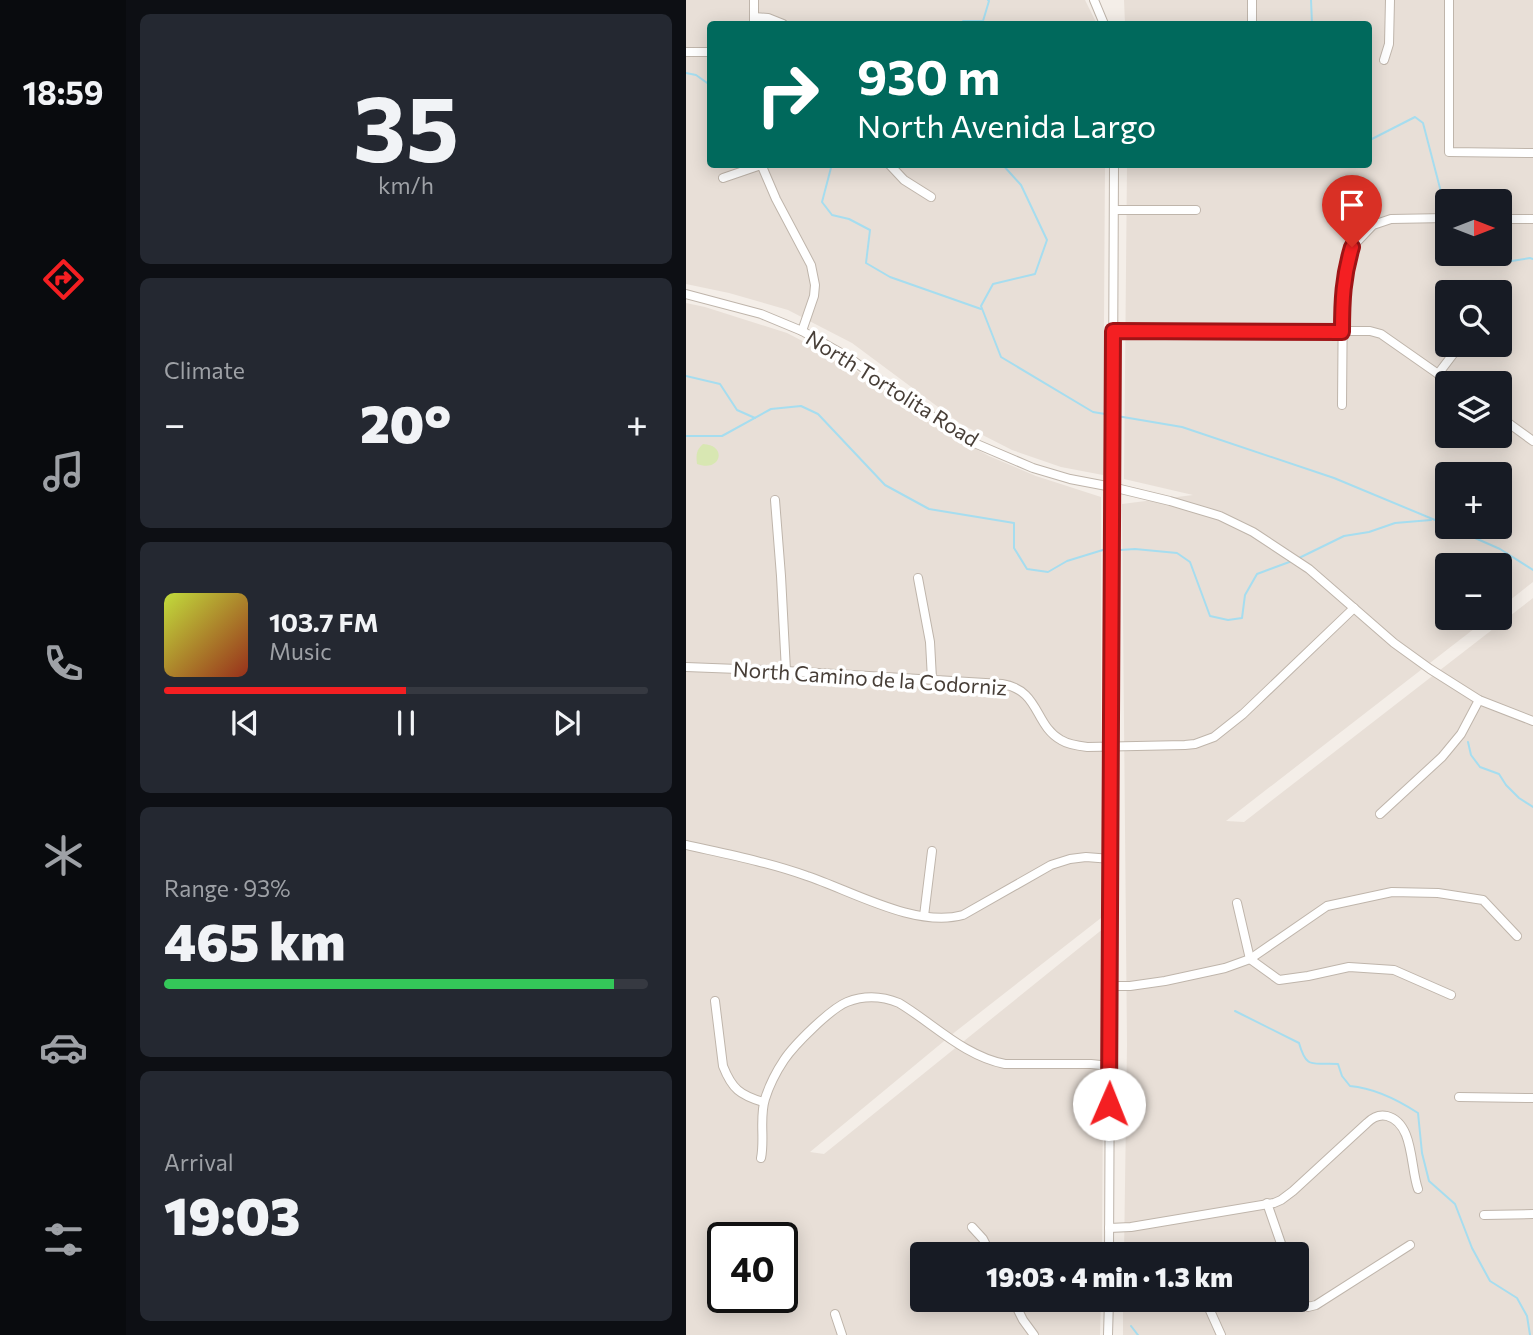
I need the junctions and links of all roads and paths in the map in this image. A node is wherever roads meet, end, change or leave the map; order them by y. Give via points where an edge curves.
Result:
1 (754, 0) edge
2 (1094, 0) edge
3 (1252, 0) edge
4 (1390, 0) edge
5 (1449, 0) edge
6 (754, 21) edge
7 (776, 21) edge
8 (1103, 21) edge
9 (1252, 21) edge
10 (686, 52) edge
11 (707, 52) edge
12 (1384, 60) dead end
13 (1533, 153) edge
14 (750, 168) edge
15 (763, 168) edge
16 (893, 168) edge
17 (1114, 168) edge
18 (723, 178) dead end
19 (931, 197) dead end
20 (1114, 210) junction
21 (1196, 210) dead end
22 (1435, 218) edge
23 (1512, 219) edge
24 (1533, 219) edge
25 (686, 294) edge
26 (802, 331) junction
27 (1113, 331) junction
28 (1342, 332) junction
29 (1451, 357) edge
30 (1440, 371) edge
31 (1435, 372) edge
32 (1342, 405) dead end
33 (1512, 426) edge
34 (1533, 441) edge
35 (1112, 487) junction
36 (775, 500) dead end
37 (918, 578) dead end
38 (1354, 608) junction
39 (686, 667) edge
40 (786, 671) junction
41 (932, 679) junction
42 (1479, 700) junction
43 (1533, 720) edge
44 (1111, 747) junction
45 (1380, 814) dead end
46 (686, 845) edge
47 (932, 851) dead end
48 (1111, 859) junction
49 (1237, 902) dead end
50 (924, 916) junction
51 (1517, 936) dead end
52 (1250, 959) junction
53 (1110, 986) junction
54 (1451, 995) dead end
55 (715, 1001) dead end
56 (1110, 1066) junction
57 (1459, 1097) dead end
58 (1533, 1098) edge
59 (763, 1102) junction
60 (761, 1158) dead end
61 (1419, 1189) dead end
62 (1267, 1203) junction
63 (1533, 1214) edge
64 (1484, 1215) dead end
65 (972, 1227) dead end
66 (1109, 1228) junction
67 (984, 1242) edge
68 (1109, 1242) edge
69 (1280, 1242) edge
70 (1410, 1245) dead end
71 (1309, 1307) edge
72 (1019, 1312) edge
73 (1108, 1312) edge
74 (1211, 1312) edge
75 (835, 1314) dead end
76 (842, 1335) edge
77 (1034, 1335) edge
78 (1108, 1335) edge
79 (1221, 1335) edge

1 - 6 street
2 - 8 street
3 - 9 street
4 - 12 street
5 - 13 street via 1449,152
6 - 7 street
10 - 11 street
14 - 18 street
15 - 26 street via 811,265 816,285
16 - 19 street
17 - 20 street
20 - 21 street
20 - 27 street
22 - 28 street via 1391,219 1373,225 1352,247 1343,287
23 - 24 street
25 - 26 street, North Tortolita Road via 761,314
26 - 35 street, North Tortolita Road via 972,442 1036,469
27 - 28 street
27 - 35 street
28 - 31 street via 1381,334
28 - 32 street
29 - 30 street
33 - 34 street
35 - 38 street, North Tortolita Road via 1220,516 1253,532 1309,569
35 - 44 street
36 - 40 street
37 - 41 street
38 - 42 street, North Tortolita Road via 1394,643
38 - 44 street, North Camino de la Codorniz via 1214,737 1195,744
39 - 40 street, North Camino de la Codorniz
40 - 41 street, North Camino de la Codorniz
41 - 44 street, North Camino de la Codorniz via 1009,685 1024,692 1061,741
42 - 43 street, North Tortolita Road
42 - 45 street via 1442,757
44 - 48 street
46 - 50 street via 764,863
47 - 50 street
48 - 50 street via 1070,859 963,915
48 - 53 street
49 - 52 street
51 - 52 street via 1483,900 1392,892 1327,906
52 - 53 street via 1165,981
52 - 54 street via 1279,980 1349,967 1394,971
53 - 56 street
55 - 59 street via 727,1075 744,1096
56 - 59 street via 991,1061 899,1003 872,996 832,1011 785,1058
56 - 66 street
57 - 58 street
59 - 60 street
61 - 62 street via 1405,1132 1395,1120 1381,1115 1371,1119 1293,1191
62 - 66 street
62 - 69 street
63 - 64 street
65 - 67 street
66 - 68 street
70 - 71 street
72 - 77 street
73 - 78 street
74 - 79 street
75 - 76 street

